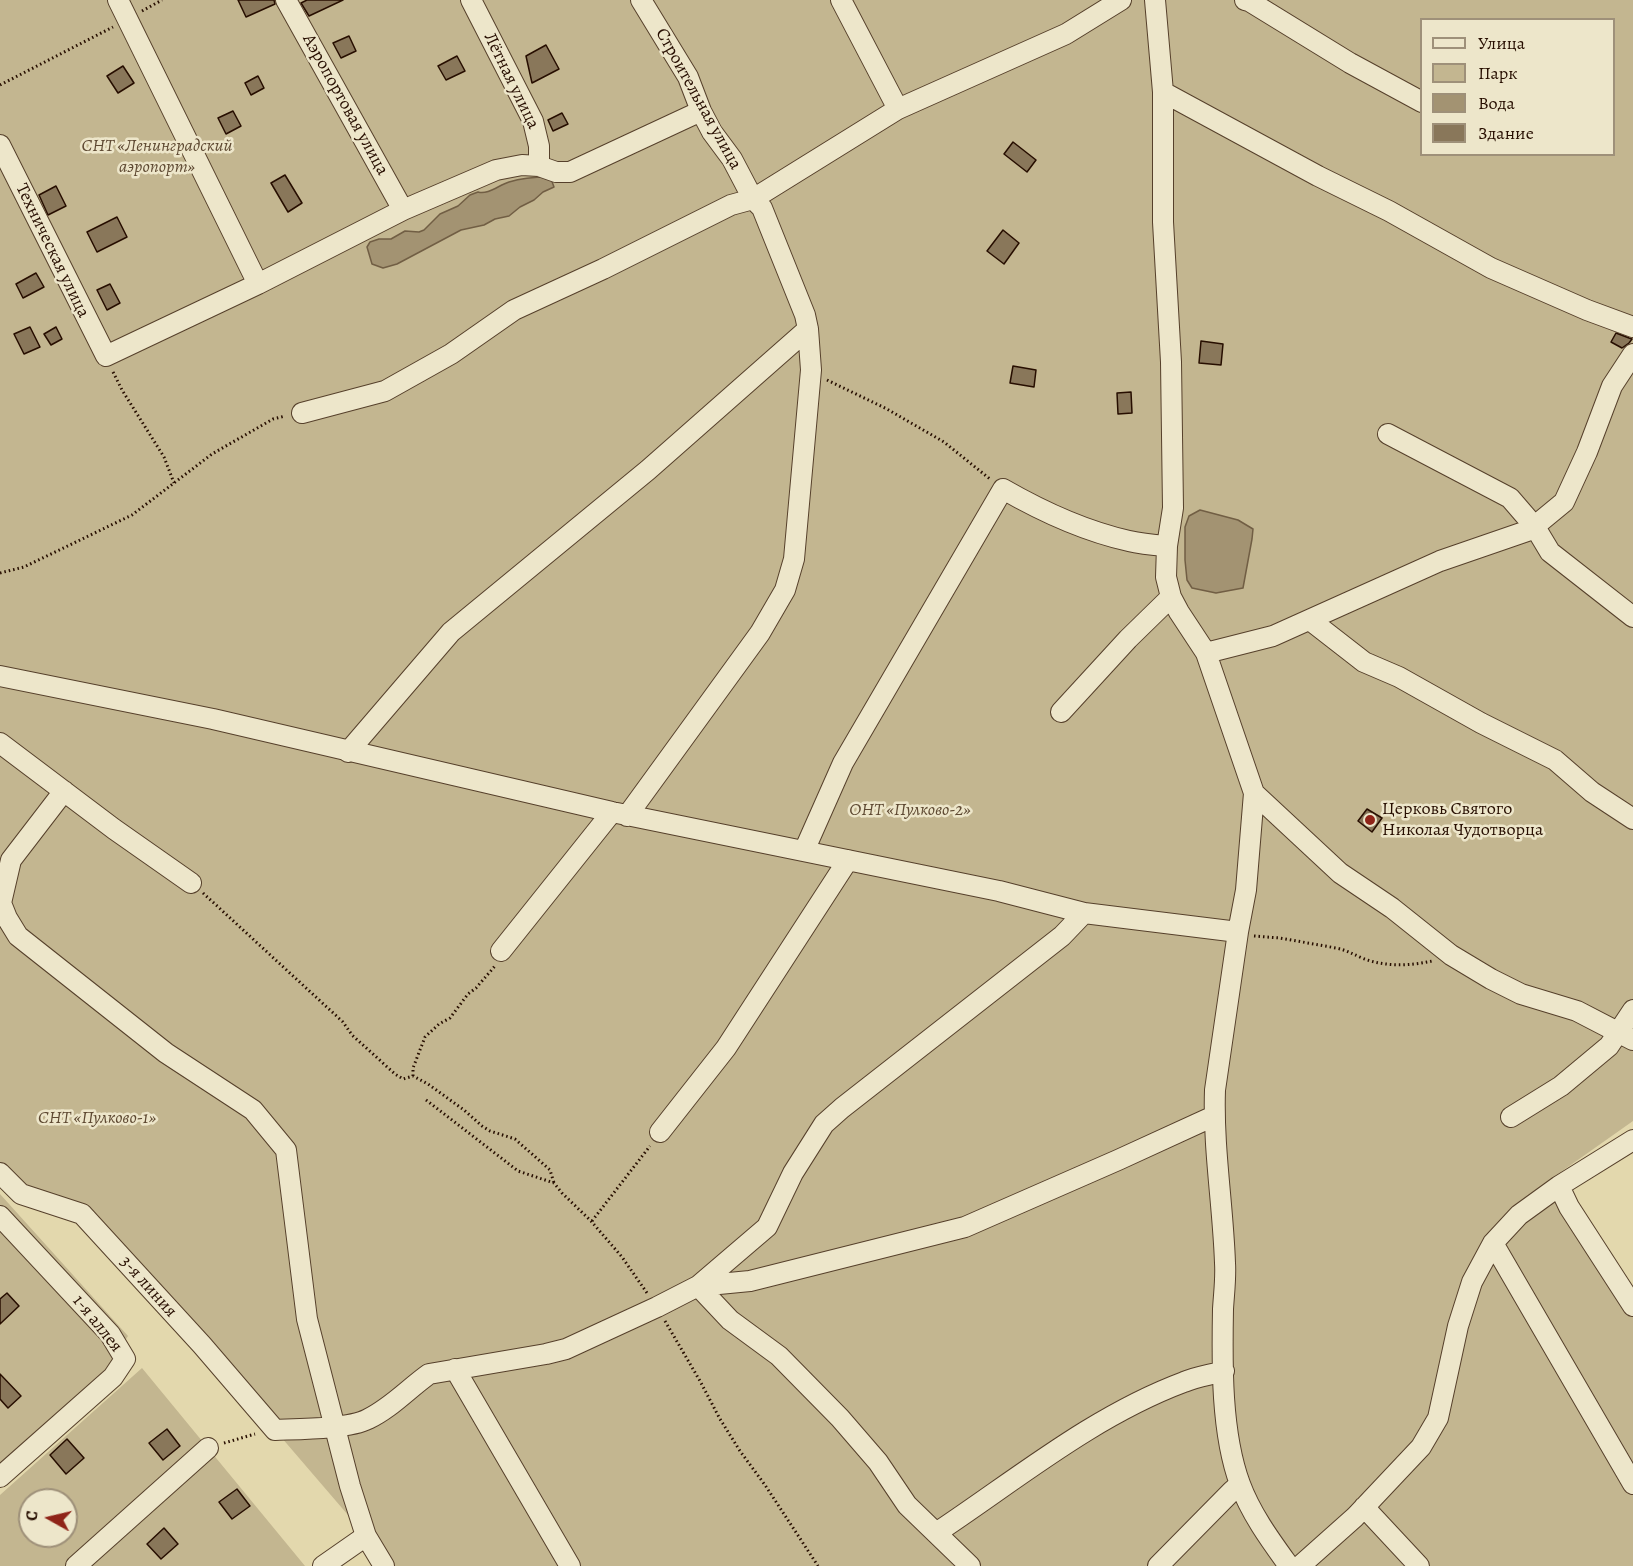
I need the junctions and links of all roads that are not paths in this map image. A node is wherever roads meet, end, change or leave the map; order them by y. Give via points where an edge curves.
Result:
1 (118, 0) edge
2 (286, 0) edge
3 (471, 0) edge
4 (641, 0) edge
5 (841, 0) edge
6 (1155, 0) edge
7 (1245, 0) edge
8 (1117, 1) edge
9 (1163, 92) junction
10 (1420, 101) edge
11 (898, 109) junction
12 (701, 111) junction
13 (0, 145) edge
14 (539, 166) junction
15 (753, 199) junction
16 (404, 210) junction
17 (258, 284) junction
18 (1633, 327) edge
19 (808, 329) junction
20 (1633, 354) edge
21 (302, 413) road end
22 (1388, 434) dead end
23 (1534, 527) junction
24 (1167, 546) junction
25 (1171, 597) junction
26 (1633, 617) edge
27 (1310, 620) junction
28 (1206, 653) junction
29 (0, 676) edge
30 (1061, 712) dead end
31 (0, 743) edge
32 (348, 752) junction
33 (64, 791) junction
34 (1254, 793) junction
35 (619, 814) junction
36 (1633, 819) edge
37 (804, 851) junction
38 (5, 856) edge
39 (848, 860) junction
40 (191, 883) road end
41 (1084, 913) junction
42 (1238, 932) junction
43 (501, 951) road end
44 (1633, 1010) edge
45 (1625, 1036) edge
46 (1214, 1116) junction
47 (1511, 1117) dead end
48 (660, 1132) road end
49 (1633, 1140) edge
50 (0, 1173) edge
51 (1559, 1186) junction
52 (0, 1216) edge
53 (1493, 1243) junction
54 (698, 1286) junction
55 (1633, 1306) edge
56 (455, 1369) junction
57 (1224, 1371) junction
58 (336, 1426) junction
59 (208, 1448) road end
60 (0, 1477) edge
61 (1240, 1484) junction
62 (1633, 1484) edge
63 (1364, 1507) junction
64 (936, 1533) junction
65 (366, 1536) junction
66 (76, 1566) edge
67 (323, 1566) edge
68 (384, 1566) edge
69 (570, 1566) edge
70 (970, 1566) edge
71 (1158, 1566) edge
72 (1289, 1566) edge
73 (1300, 1566) edge
74 (1419, 1566) edge

1 - 17 street
2 - 16 street, Аэропортовая улица
3 - 14 street, Лётная улица via 533,121 540,146
4 - 12 street, Строительная улица via 688,76
5 - 11 street
6 - 9 street
7 - 10 street
8 - 11 street via 1066,33
9 - 18 street via 1491,268
9 - 24 street via 1163,222 1171,362 1173,507
11 - 15 street
12 - 14 street via 570,172
12 - 15 street, Строительная улица
13 - 17 street, Техническая улица via 106,356
14 - 16 street via 496,170
15 - 19 street, Строительная улица via 762,208
15 - 21 street via 731,205 514,310 451,354 385,391
16 - 17 street
19 - 32 street via 648,470 451,632
19 - 35 street, Строительная улица via 811,370 794,559 784,590 760,633
20 - 23 street via 1612,386 1564,502
22 - 23 street via 1510,498
23 - 26 street via 1550,552
23 - 27 street via 1440,561
24 - 25 street via 1166,577
24 - 37 street via 1094,532 1038,509 1003,489 843,763
25 - 28 street
25 - 30 street
27 - 28 street via 1274,636
27 - 36 street via 1364,662 1555,760 1592,792
28 - 34 street
29 - 32 street via 213,719
31 - 33 street
32 - 35 street
33 - 38 street
33 - 40 street
34 - 42 street via 1246,890
34 - 45 street via 1340,873 1392,908 1451,956 1521,994 1576,1011
35 - 37 street
35 - 43 street, Строительная улица
37 - 39 street
38 - 58 street via 1,903 18,936 166,1053 252,1110 286,1150 307,1319
39 - 41 street
39 - 48 street via 726,1048
41 - 42 street
41 - 54 street via 1062,936 824,1124 793,1173 767,1227
42 - 46 street
44 - 45 street
45 - 47 street via 1561,1086
46 - 54 street via 965,1227 750,1281
46 - 57 street via 1226,1267
49 - 51 street
50 - 58 street, 3-я линия via 21,1194 82,1214 275,1430
51 - 53 street via 1519,1215
51 - 55 street
52 - 60 street, 1-я аллея via 110,1334 124,1359 113,1377
53 - 62 street
53 - 63 street via 1472,1282 1458,1326 1438,1418 1421,1447
54 - 56 street via 566,1349
54 - 64 street via 730,1320 779,1356 840,1418 908,1505
56 - 58 street via 429,1374 366,1421
56 - 69 street
57 - 61 street via 1230,1449
57 - 64 street via 1140,1401
58 - 65 street
59 - 66 street
61 - 71 street
61 - 72 street via 1268,1538
63 - 73 street
63 - 74 street
64 - 70 street
65 - 67 street
65 - 68 street

